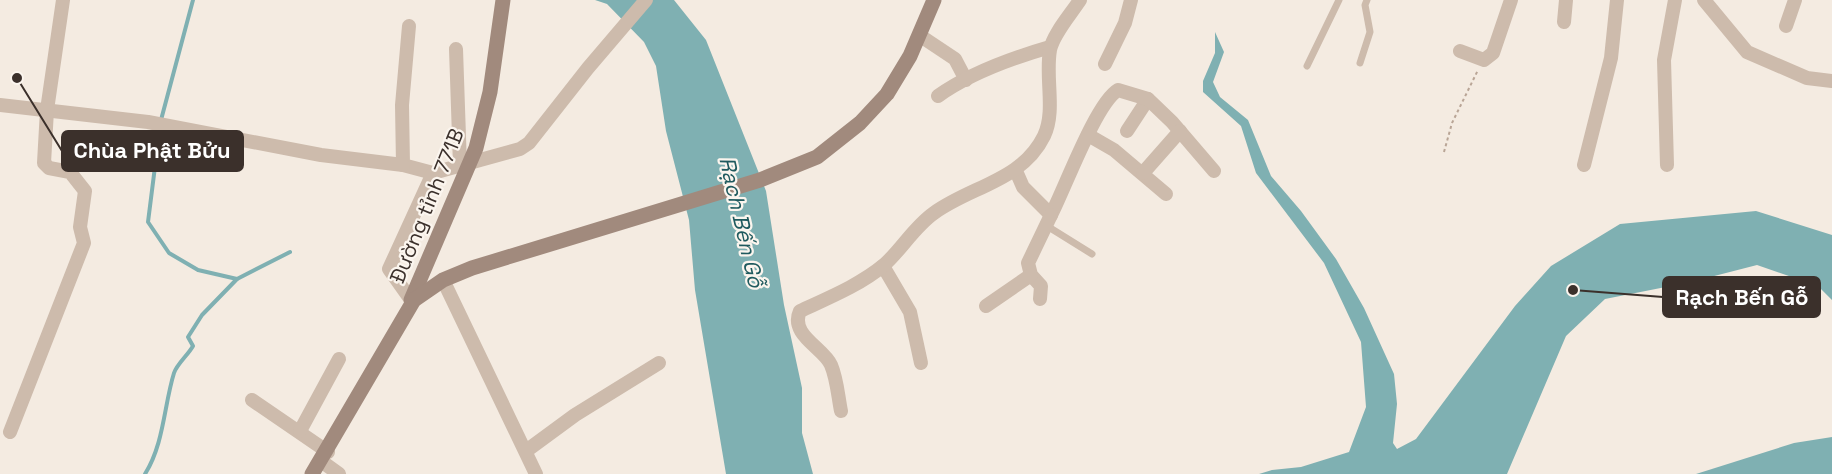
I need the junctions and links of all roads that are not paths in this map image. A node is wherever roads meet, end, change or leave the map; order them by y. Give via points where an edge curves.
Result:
1 (63, 0) edge
2 (503, 0) edge
3 (646, 0) edge
4 (934, 0) edge
5 (1080, 0) edge
6 (1131, 0) edge
7 (1339, 0) edge
8 (1367, 0) edge
9 (1511, 0) edge
10 (1566, 0) edge
11 (1617, 0) edge
12 (1675, 0) edge
13 (1704, 0) edge
14 (1795, 0) edge
15 (1564, 22) dead end
16 (409, 26) dead end
17 (1786, 26) dead end
18 (919, 35) junction
19 (1050, 47) junction
20 (456, 49) dead end
21 (1460, 51) dead end
22 (1360, 63) dead end
23 (1105, 64) dead end
24 (1307, 66) dead end
25 (966, 80) junction
26 (1832, 81) edge
27 (938, 96) dead end
28 (1148, 99) junction
29 (0, 105) edge
30 (47, 110) junction
31 (1127, 131) dead end
32 (1180, 131) junction
33 (1088, 135) junction
34 (403, 165) junction
35 (465, 165) junction
36 (1584, 165) dead end
37 (1667, 165) dead end
38 (1016, 171) junction
39 (1214, 171) dead end
40 (433, 173) junction
41 (1143, 173) junction
42 (1166, 194) dead end
43 (1049, 220) junction
44 (1092, 254) dead end
45 (884, 266) junction
46 (1031, 275) junction
47 (443, 280) junction
48 (1040, 299) dead end
49 (413, 300) junction
50 (986, 306) dead end
51 (339, 359) dead end
52 (659, 363) dead end
53 (921, 363) dead end
54 (252, 400) dead end
55 (841, 411) dead end
56 (300, 431) junction
57 (10, 432) dead end
58 (526, 451) junction
59 (320, 462) edge
60 (339, 474) edge
61 (536, 474) edge

1 - 30 street
2 - 35 street, Đường tỉnh 771B via 490,92
3 - 35 street via 529,143
4 - 18 street, Đường tỉnh 771B
5 - 19 street
6 - 23 street via 1125,23
7 - 24 lane
8 - 22 lane via 1370,32
9 - 21 street via 1493,53 1484,60
10 - 15 street
11 - 36 street via 1611,58
12 - 37 street via 1664,60
13 - 26 street via 1747,52 1807,78
14 - 17 street
16 - 34 street via 402,105
18 - 25 street via 955,59
18 - 47 street, Đường tỉnh 771B via 887,94 860,123 817,157 760,180
19 - 25 street via 1018,56
19 - 38 street via 1047,126 1043,138
20 - 35 street
25 - 27 street
28 - 31 street
28 - 32 street
28 - 33 street via 1118,90 1111,94
29 - 30 street
30 - 34 street via 171,125 321,155
30 - 57 street via 44,163 49,168 70,172 85,191 80,227 84,243
32 - 39 street
32 - 41 street
33 - 41 street
33 - 43 street
34 - 40 street
35 - 40 street
35 - 49 street, Đường tỉnh 771B
38 - 43 street via 1023,187
38 - 45 street via 923,220
40 - 49 street via 389,268
41 - 42 street
43 - 44 lane
43 - 46 street via 1028,263
45 - 53 street via 910,312
45 - 55 street via 798,315 806,340 830,362
46 - 48 street via 1041,286
46 - 50 street
47 - 49 street, Đường tỉnh 771B
47 - 58 street
49 - 59 street
51 - 56 street
52 - 58 street
54 - 56 street
56 - 59 street
58 - 61 street
59 - 60 street

